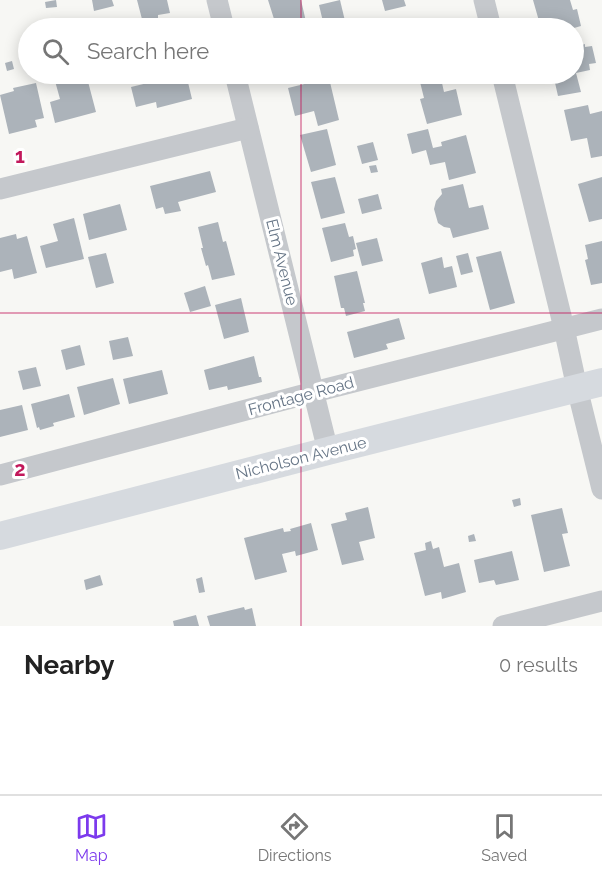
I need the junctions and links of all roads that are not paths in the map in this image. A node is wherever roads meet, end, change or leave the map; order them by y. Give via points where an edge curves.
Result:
1 (217, 0) edge
2 (484, 0) edge
3 (222, 18) edge
4 (488, 18) edge
5 (237, 84) edge
6 (504, 84) edge
7 (248, 128) junction
8 (0, 189) edge
9 (602, 319) edge
10 (564, 328) junction
11 (589, 385) edge
12 (314, 392) junction
13 (328, 451) junction
14 (0, 475) edge
15 (602, 489) edge
16 (0, 536) edge
17 (602, 601) edge
18 (503, 626) edge

1 - 3 street
2 - 4 street
5 - 7 street, Elm Avenue
6 - 10 street
7 - 8 street
7 - 12 street, Elm Avenue
9 - 10 street, Frontage Road
10 - 11 street
10 - 12 street, Frontage Road
11 - 13 main road, Nicholson Avenue
11 - 15 street
12 - 13 street, Elm Avenue
12 - 14 street, Frontage Road
13 - 16 main road, Nicholson Avenue
17 - 18 street

